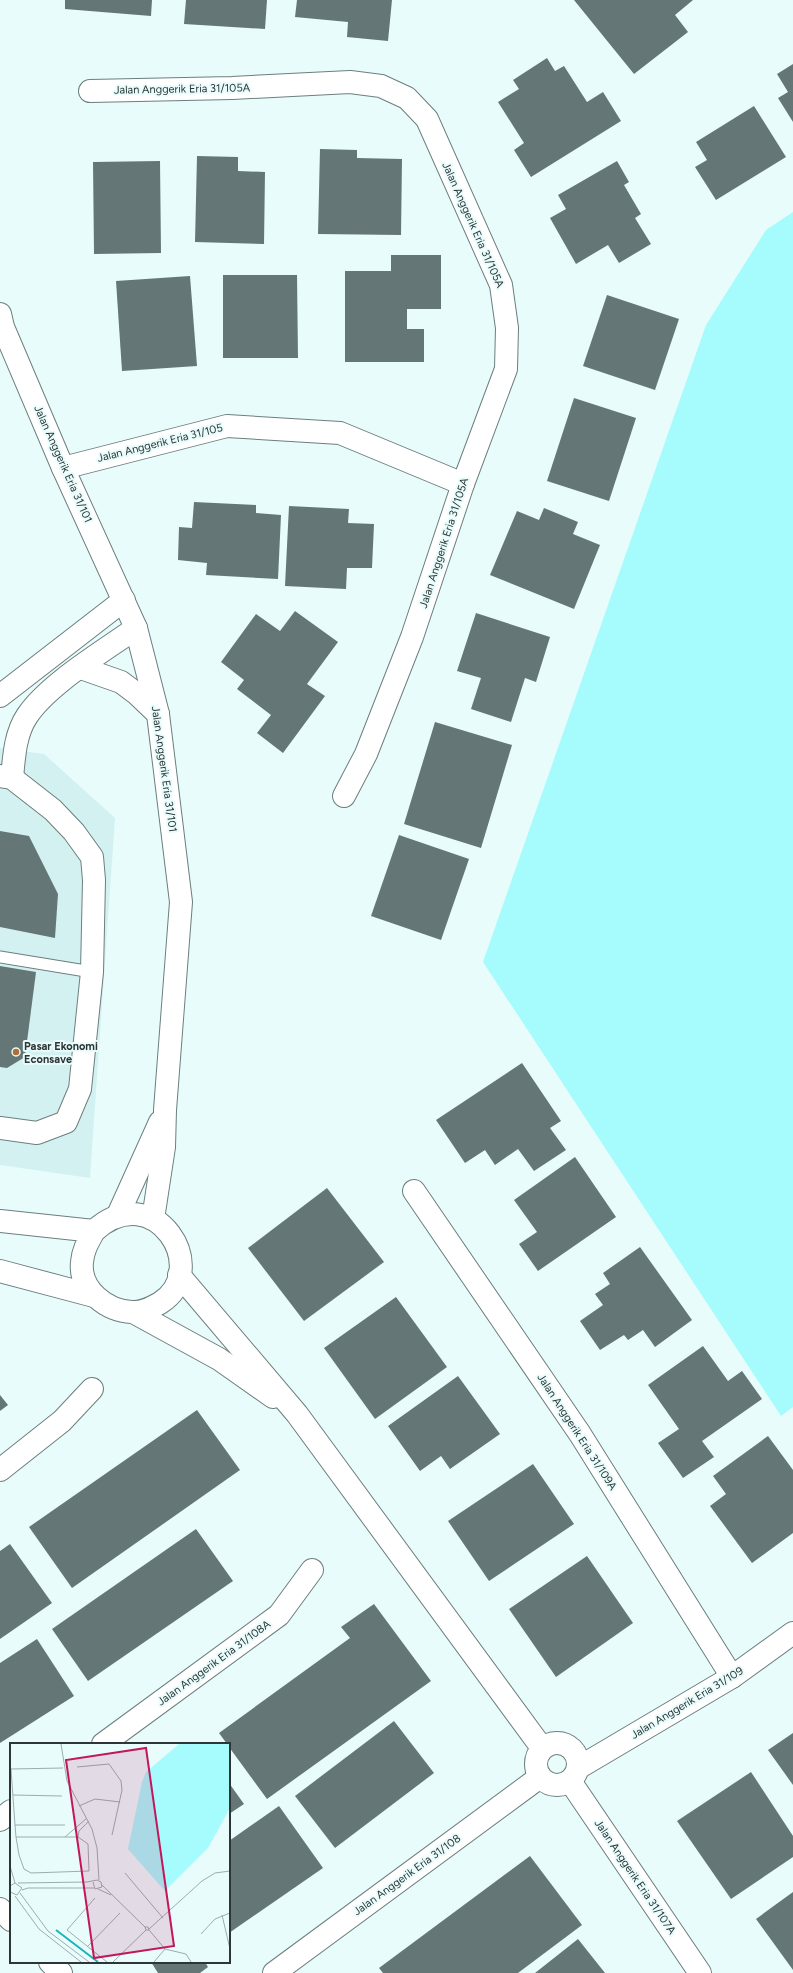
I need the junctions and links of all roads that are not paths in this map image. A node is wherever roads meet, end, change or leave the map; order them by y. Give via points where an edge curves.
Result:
1 (90, 90) dead end
2 (0, 314) edge
3 (63, 468) junction
4 (463, 484) junction
5 (124, 600) junction
6 (136, 628) junction
7 (81, 668) junction
8 (0, 696) edge
9 (158, 714) junction
10 (6, 777) edge
11 (344, 796) dead end
12 (0, 957) edge
13 (92, 972) junction
14 (165, 1110) junction
15 (0, 1128) edge
16 (414, 1191) dead end
17 (118, 1215) junction
18 (153, 1219) junction
19 (0, 1221) edge
20 (94, 1231) junction
21 (0, 1271) edge
22 (180, 1275) junction
23 (94, 1296) junction
24 (135, 1313) junction
25 (92, 1389) dead end
26 (297, 1414) junction
27 (0, 1470) edge
28 (312, 1570) dead end
29 (793, 1633) edge
30 (732, 1677) junction
31 (104, 1743) edge
32 (542, 1748) junction
33 (574, 1774) junction
34 (540, 1777) junction
35 (10, 1813) edge
36 (0, 1820) edge
37 (0, 1909) edge
38 (10, 1919) edge
39 (51, 1963) edge
40 (61, 1973) edge
41 (274, 1973) edge
42 (700, 1973) edge

1 - 4 street, Jalan Anggerik Eria 31/105A via 232,88 350,82 381,86 407,98 427,120 501,286 506,321 506,369
2 - 3 street, Jalan Anggerik Eria 31/101 via 3,327
3 - 4 street, Jalan Anggerik Eria 31/105 via 227,426 340,433
3 - 5 street, Jalan Anggerik Eria 31/101
4 - 11 street, Jalan Anggerik Eria 31/105A via 412,637 366,754
5 - 6 street, Jalan Anggerik Eria 31/101
5 - 8 street
6 - 7 street
6 - 9 street, Jalan Anggerik Eria 31/101
7 - 9 street via 121,682
7 - 10 street via 47,692 27,716 16,741
9 - 14 street, Jalan Anggerik Eria 31/101 via 181,902
10 - 13 street via 53,810 74,832 92,857
12 - 13 lane
13 - 15 street via 80,1089 66,1122 37,1133
14 - 17 street, Jalan Anggerik Eria 31/101
14 - 18 street, Jalan Anggerik Eria 31/101 via 164,1147
16 - 30 street, Jalan Anggerik Eria 31/109A via 580,1434
17 - 18 street via 137,1215
17 - 20 street
18 - 22 street via 166,1229 176,1242 181,1259
19 - 20 street
20 - 23 street via 85,1247 82,1264 85,1281
21 - 23 street
22 - 24 street via 174,1290 164,1301 150,1309
22 - 26 street
23 - 24 street via 106,1306 120,1312
24 - 26 street via 219,1359
25 - 27 street via 62,1421
26 - 32 street
28 - 31 street, Jalan Anggerik Eria 31/108A via 279,1615
29 - 30 street, Jalan Anggerik Eria 31/109
30 - 33 street, Jalan Anggerik Eria 31/109
32 - 33 street via 551,1742 562,1742 572,1748 578,1757
32 - 34 street via 535,1762
33 - 34 street via 554,1785
33 - 42 street, Jalan Anggerik Eria 31/107A
34 - 41 street, Jalan Anggerik Eria 31/108
35 - 36 street
37 - 38 street
39 - 40 street

